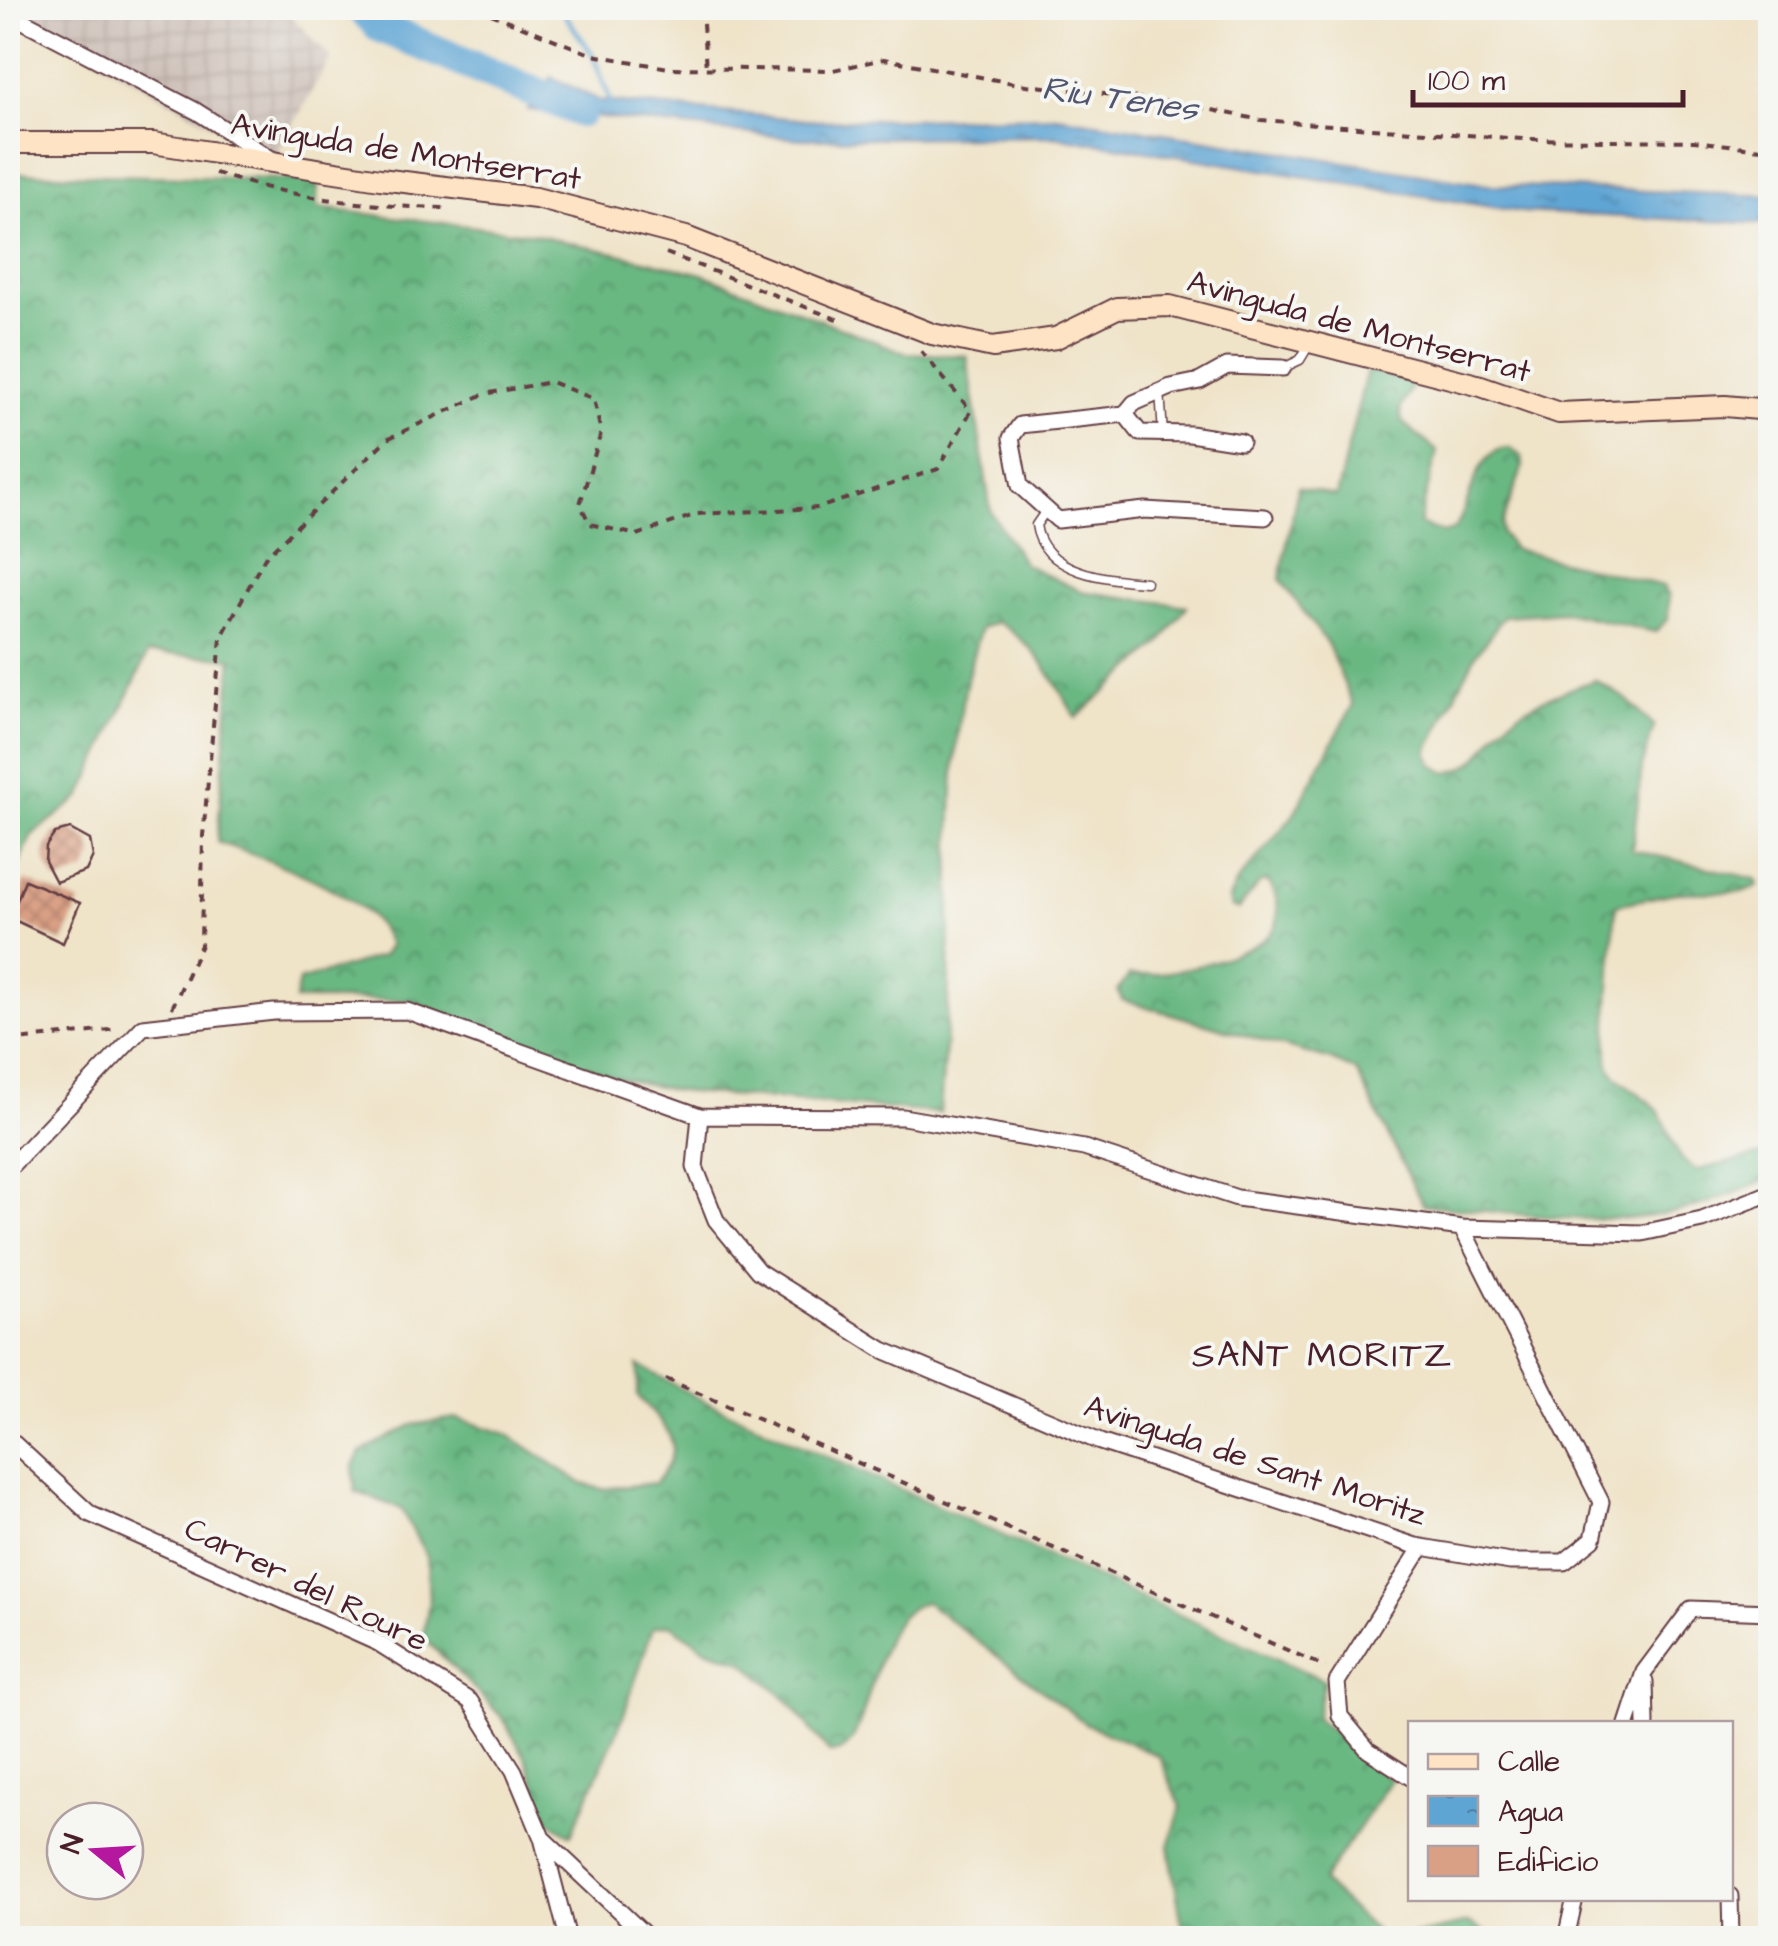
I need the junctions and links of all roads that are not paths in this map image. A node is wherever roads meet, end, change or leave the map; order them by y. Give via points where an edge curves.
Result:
1 (8, 13) edge
2 (8, 143) edge
3 (273, 160) junction
4 (1312, 341) junction
5 (1283, 368) joint
6 (1160, 391) junction
7 (1770, 410) edge
8 (1126, 414) junction
9 (1163, 434) junction
10 (1241, 442) dead end
11 (1045, 512) junction
12 (1266, 517) dead end
13 (1146, 582) dead end
14 (700, 1116) junction
15 (8, 1169) edge
16 (1770, 1193) edge
17 (1462, 1228) junction
18 (8, 1438) edge
19 (1422, 1547) junction
20 (1770, 1612) edge
21 (1644, 1672) junction
22 (1628, 1721) edge
23 (1646, 1721) edge
24 (1408, 1775) edge
25 (542, 1838) junction
26 (1574, 1901) edge
27 (1730, 1901) edge
28 (568, 1938) edge
29 (648, 1938) edge
30 (1566, 1938) edge
31 (1731, 1938) edge

1 - 3 street via 196,111
2 - 3 street, Avinguda de Montserrat via 152,143
3 - 4 street, Avinguda de Montserrat via 536,198 686,237 932,334 993,348 1056,338 1117,308 1170,306
4 - 5 lane via 1300,360
4 - 7 street, Avinguda de Montserrat via 1559,414
5 - 6 street via 1227,366
6 - 8 street
6 - 9 lane
8 - 9 street via 1140,433
8 - 11 street via 1016,427 1010,438 1014,470
9 - 10 street
11 - 12 street via 1069,522 1145,510
11 - 13 lane via 1038,534 1064,564 1111,580
14 - 15 street via 407,1011 274,1012 144,1026
14 - 17 street via 903,1117 1084,1148 1236,1198
14 - 19 street, Avinguda de Sant Moritz via 696,1168 716,1220 758,1271 883,1350 1100,1442
16 - 17 street via 1642,1234
17 - 19 street, Avinguda de Sant Moritz via 1601,1502 1593,1539 1564,1562 1510,1562
18 - 25 street, Carrer del Roure via 90,1514 378,1643 470,1701 514,1771
19 - 24 street via 1337,1682 1340,1716 1368,1750
20 - 21 street via 1691,1609
21 - 22 street
21 - 23 street
25 - 28 street, Carrer del Roure
25 - 29 street
26 - 30 street
27 - 31 street

